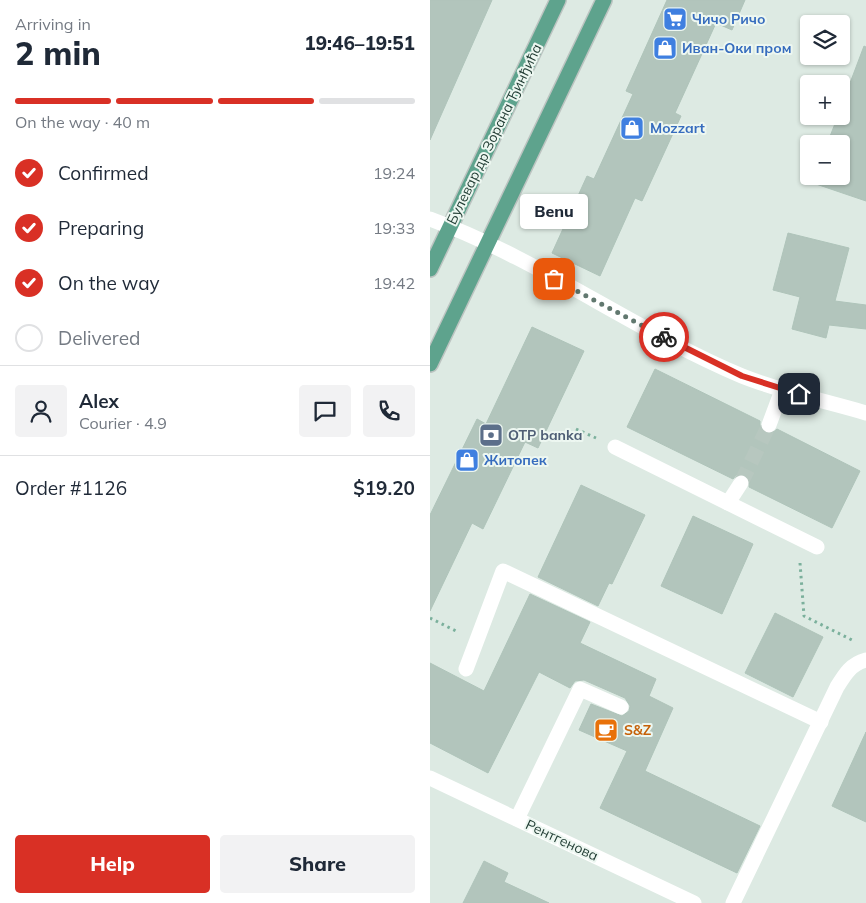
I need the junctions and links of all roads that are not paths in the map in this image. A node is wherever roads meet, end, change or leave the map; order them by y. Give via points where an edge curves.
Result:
1 (558, 0) edge
2 (604, 0) edge
3 (430, 219) edge
4 (450, 226) junction
5 (489, 244) junction
6 (430, 269) edge
7 (430, 364) edge
8 (782, 390) junction
9 (866, 412) edge
10 (769, 425) tunnel mouth
11 (615, 447) dead end
12 (741, 483) tunnel mouth
13 (728, 503) junction
14 (817, 546) dead end
15 (866, 660) edge
16 (466, 669) dead end
17 (621, 707) dead end
18 (821, 722) junction
19 (430, 778) edge
20 (517, 819) junction
21 (694, 903) edge
22 (734, 903) edge

1 - 4 main road, Булевар др Зорана Ђинђића
2 - 5 main road
3 - 4 street
4 - 5 street
4 - 6 main road, Булевар др Зорана Ђинђића
5 - 7 main road
5 - 8 street via 670,341 742,376
8 - 9 street
8 - 10 street
11 - 13 street
12 - 13 street
13 - 14 street
15 - 18 street via 856,663 846,672
16 - 18 street via 502,571
17 - 20 street via 580,689
18 - 22 street
19 - 20 street, Рентгенова
20 - 21 street, Рентгенова

